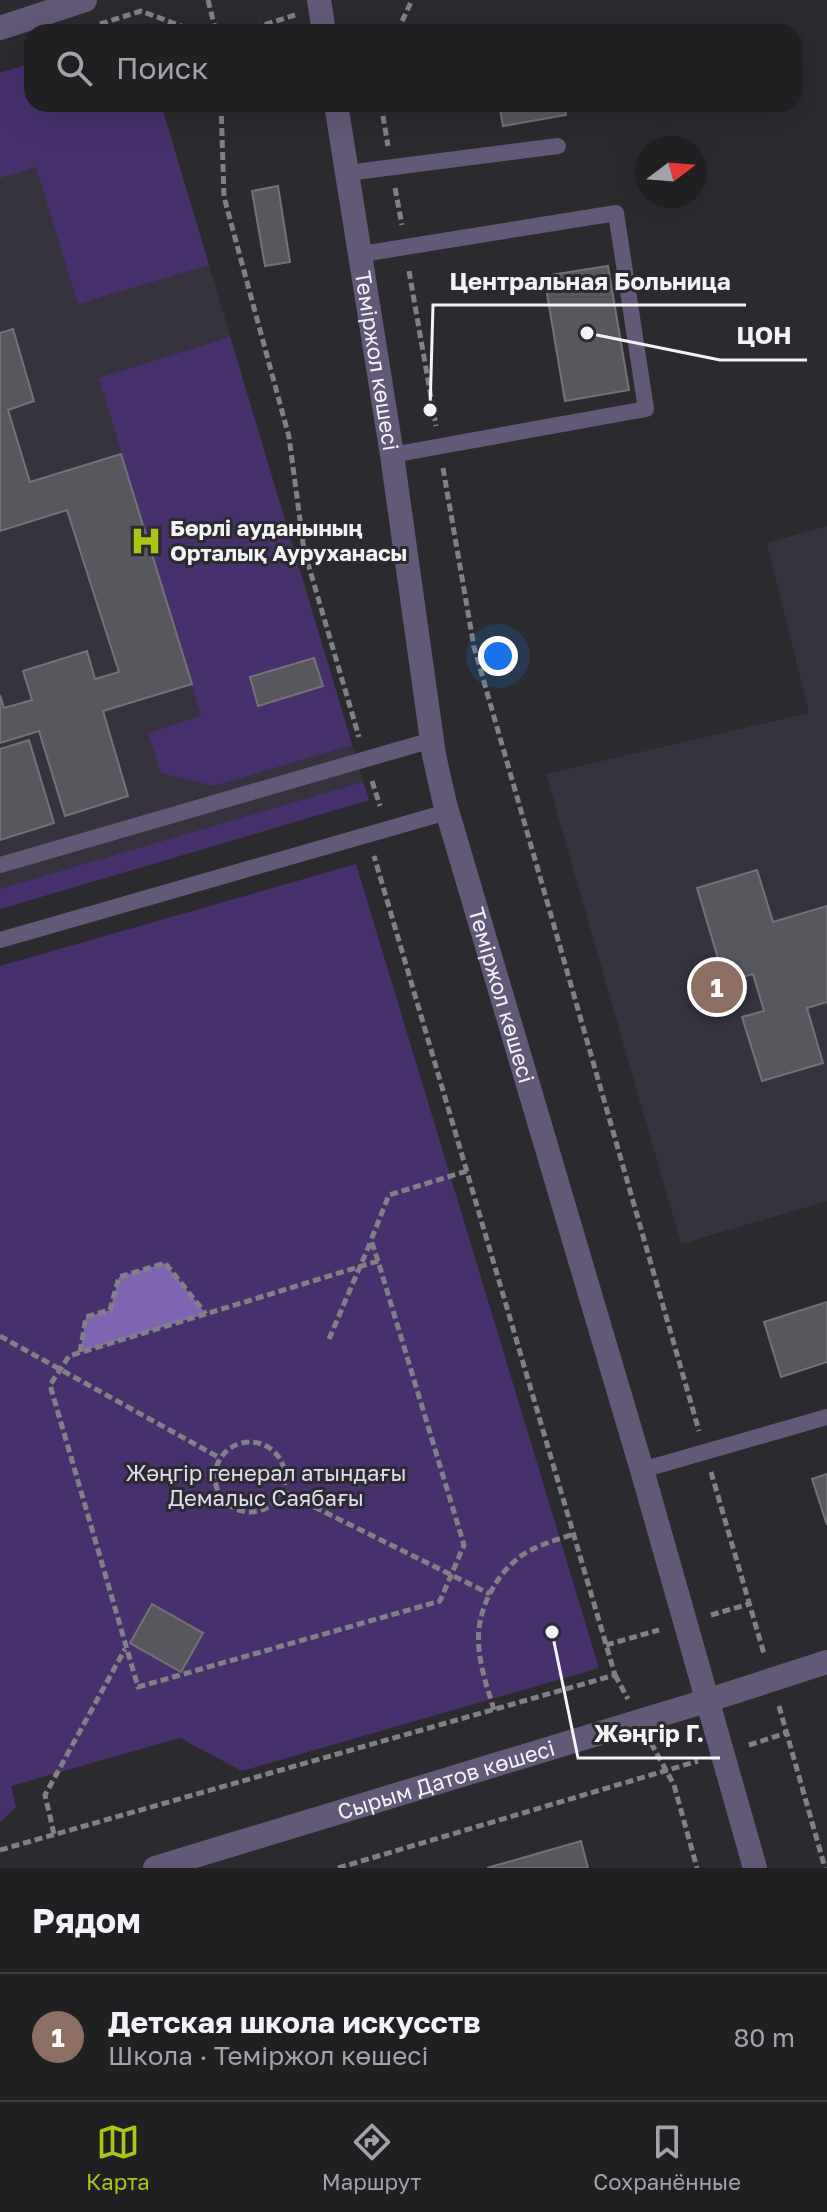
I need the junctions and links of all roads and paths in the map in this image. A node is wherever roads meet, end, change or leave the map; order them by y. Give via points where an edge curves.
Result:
1 (85, 0) edge
2 (208, 0) edge
3 (319, 0) edge
4 (412, 0) edge
5 (101, 24) edge
6 (176, 24) edge
7 (214, 24) edge
8 (323, 24) edge
9 (401, 24) edge
10 (0, 28) edge
11 (221, 112) edge
12 (337, 112) edge
13 (382, 112) edge
14 (558, 146) dead end
15 (392, 167) junction
16 (347, 173) junction
17 (405, 247) junction
18 (362, 254) junction
19 (439, 446) junction
20 (392, 455) junction
21 (432, 740) junction
22 (366, 759) junction
23 (447, 812) junction
24 (368, 834) junction
25 (0, 865) edge
26 (0, 940) edge
27 (467, 1171) junction
28 (371, 1240) junction
29 (378, 1261) junction
30 (362, 1266) junction
31 (206, 1314) junction
32 (0, 1336) edge
33 (329, 1339) dead end
34 (80, 1352) junction
35 (60, 1368) junction
36 (827, 1417) edge
37 (705, 1453) junction
38 (220, 1458) junction
39 (642, 1470) junction
40 (282, 1491) junction
41 (574, 1534) junction
42 (451, 1576) junction
43 (490, 1594) junction
44 (126, 1648) junction
45 (827, 1662) edge
46 (771, 1680) junction
47 (706, 1701) junction
48 (494, 1710) junction
49 (54, 1834) junction
50 (0, 1850) edge
51 (155, 1868) edge
52 (338, 1868) edge
53 (697, 1868) edge
54 (755, 1868) edge
55 (825, 1868) edge

1 - 10 street
2 - 7 path
3 - 8 street
4 - 9 path
5 - 6 path via 141,11
11 - 22 path via 224,197 289,437 304,550
12 - 16 street, Теміржол көшесі
13 - 15 path
14 - 15 lane
15 - 16 lane
15 - 17 path
16 - 18 street, Теміржол көшесі
17 - 18 lane
17 - 19 path
17 - 19 lane via 616,213 646,409
18 - 20 street, Теміржол көшесі
19 - 20 lane
19 - 37 path via 474,647
20 - 21 street, Теміржол көшесі
21 - 22 lane
21 - 23 street, Теміржол көшесі
22 - 24 path via 381,809
22 - 25 lane
23 - 24 lane
23 - 39 street, Теміржол көшесі
24 - 26 lane
24 - 27 path
27 - 28 path via 389,1195
27 - 41 path
28 - 29 path
28 - 30 path
29 - 30 path
29 - 42 path via 464,1545
30 - 31 path
30 - 33 path
31 - 34 path
31 - 34 path via 165,1263 119,1277 110,1310 86,1317
32 - 35 path
34 - 35 path
35 - 38 path
35 - 44 path via 50,1385
36 - 37 lane
37 - 39 lane
37 - 46 path
38 - 40 path via 237,1444 259,1442 269,1447 283,1464
38 - 40 path via 219,1494 237,1509 261,1511
39 - 47 street, Теміржол көшесі
40 - 42 path
41 - 43 path via 521,1556
41 - 48 path via 615,1675
42 - 43 path
42 - 44 path via 440,1601 138,1687
43 - 48 path via 478,1626
44 - 49 path via 45,1795
45 - 46 street, Сырым Датов көшесі
46 - 47 street, Сырым Датов көшесі
46 - 55 path
47 - 51 street, Сырым Датов көшесі
47 - 54 street, Теміржол көшесі
48 - 49 path
49 - 50 path
52 - 53 path via 666,1771

